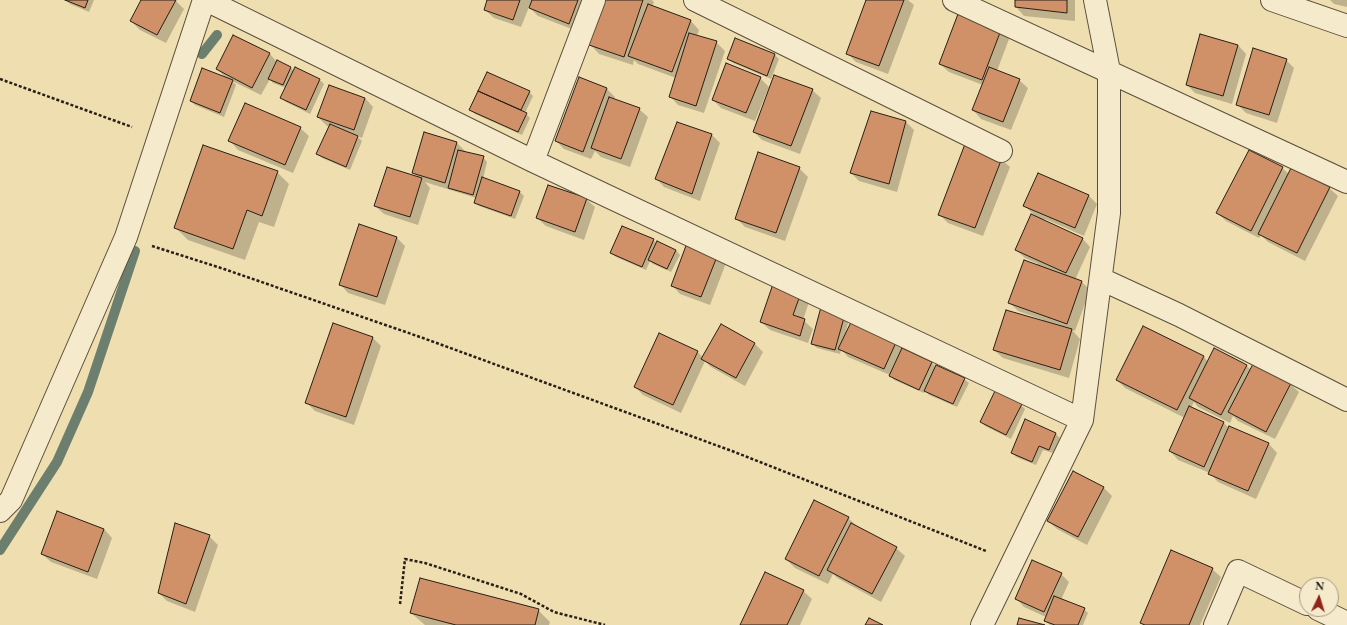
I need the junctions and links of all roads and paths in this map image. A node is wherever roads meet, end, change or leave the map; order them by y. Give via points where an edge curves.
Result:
1 (205, 0) edge
2 (594, 0) edge
3 (695, 0) edge
4 (954, 0) edge
5 (1095, 0) edge
6 (1272, 0) edge
7 (1347, 26) edge
8 (1109, 71) junction
9 (0, 79) edge
10 (159, 137) junction
11 (1001, 151) dead end
12 (532, 161) junction
13 (1347, 182) edge
14 (126, 237) junction
15 (1100, 279) junction
16 (1347, 400) edge
17 (1082, 420) junction
18 (0, 511) edge
19 (1013, 562) junction
20 (1299, 600) edge
21 (400, 604) dead end
22 (1335, 617) edge
23 (1347, 623) edge
24 (605, 625) edge
25 (982, 625) edge
26 (1215, 625) edge

1 - 10 street
1 - 12 street
2 - 12 street
3 - 11 street
4 - 8 street
5 - 8 street
6 - 7 street
8 - 13 street
8 - 15 street via 1109,212
9 - 10 path
10 - 14 street
12 - 17 street
14 - 18 street via 11,500
14 - 19 path via 424,338 732,451
15 - 16 street via 1179,315
15 - 17 street
17 - 19 street
19 - 25 street
20 - 26 street via 1238,571
21 - 24 path via 405,559 521,594 554,612
22 - 23 street

